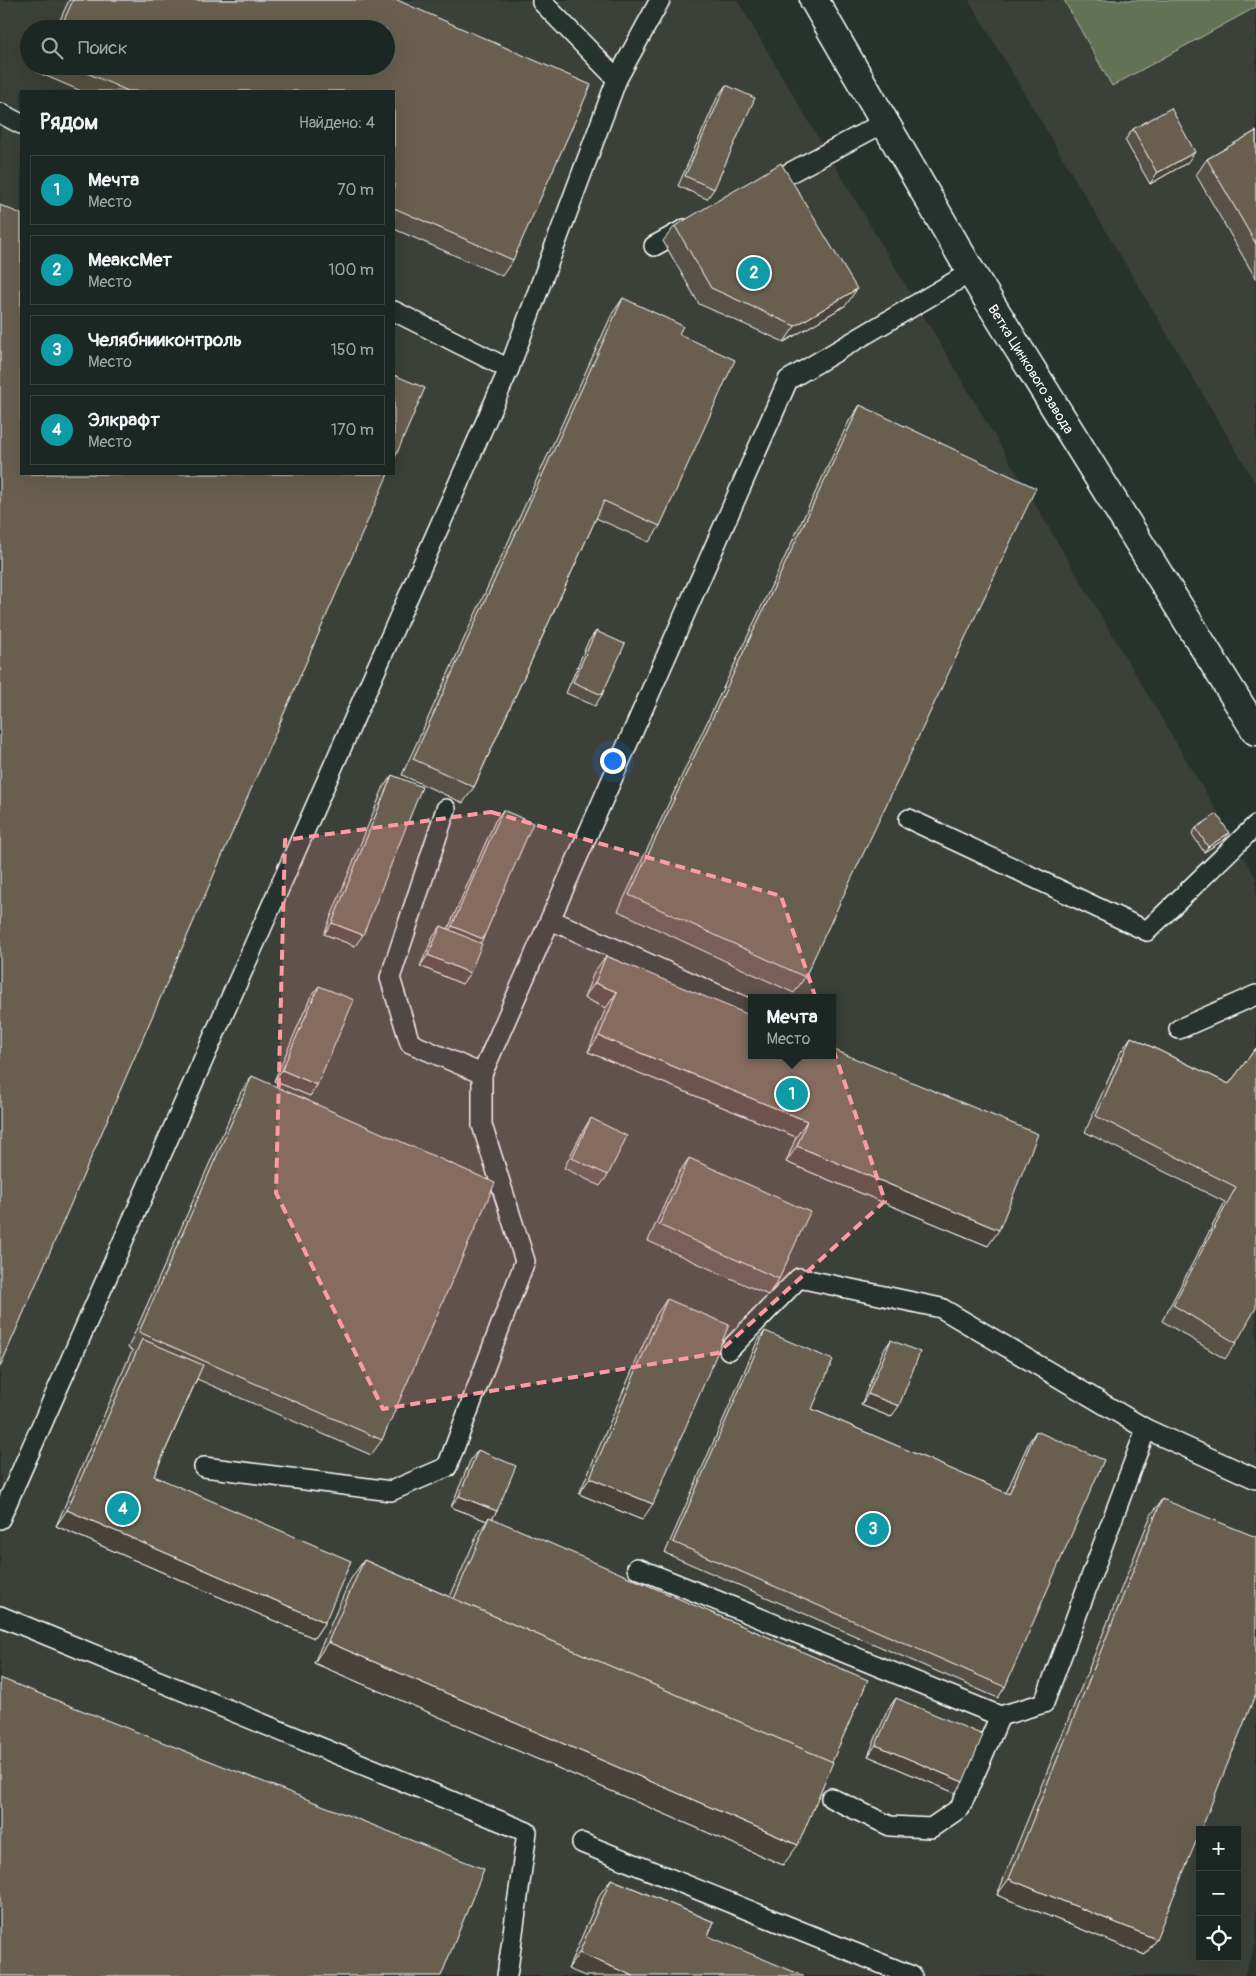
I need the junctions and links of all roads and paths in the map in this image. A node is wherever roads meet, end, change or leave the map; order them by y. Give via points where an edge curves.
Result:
1 (543, 0) edge
2 (660, 0) edge
3 (814, 0) edge
4 (617, 79) junction
5 (0, 113) edge
6 (885, 122) junction
7 (20, 123) edge
8 (748, 196) edge
9 (697, 223) edge
10 (654, 246) dead end
11 (971, 272) junction
12 (395, 312) edge
13 (509, 369) junction
14 (1256, 731) edge
15 (446, 809) dead end
16 (909, 819) dead end
17 (1256, 825) edge
18 (551, 920) junction
19 (1256, 995) edge
20 (748, 1008) edge
21 (1179, 1029) dead end
22 (482, 1074) junction
23 (728, 1350) edge
24 (1146, 1429) junction
25 (204, 1467) dead end
26 (1256, 1479) edge
27 (0, 1519) edge
28 (637, 1568) dead end
29 (0, 1616) edge
30 (1000, 1716) junction
31 (831, 1798) edge
32 (582, 1843) dead end
33 (507, 1976) edge
34 (912, 1976) edge

1 - 4 lane
2 - 4 lane
3 - 6 street, Ветка Цинкового завода
4 - 13 lane
5 - 7 lane
6 - 8 lane
6 - 11 street, Ветка Цинкового завода
9 - 10 lane
11 - 14 street, Ветка Цинкового завода
11 - 18 lane via 788,380
12 - 13 lane
13 - 27 lane
15 - 22 lane via 390,978 410,1043
16 - 17 lane via 1147,931
18 - 20 lane
18 - 22 lane
19 - 21 lane
22 - 25 lane via 482,1124 525,1261 447,1467 392,1491
23 - 24 lane via 799,1278 942,1308
24 - 26 lane
24 - 30 lane via 1044,1703
28 - 30 lane
29 - 33 lane via 527,1832
30 - 31 lane via 960,1808 930,1828 890,1826
32 - 34 lane

